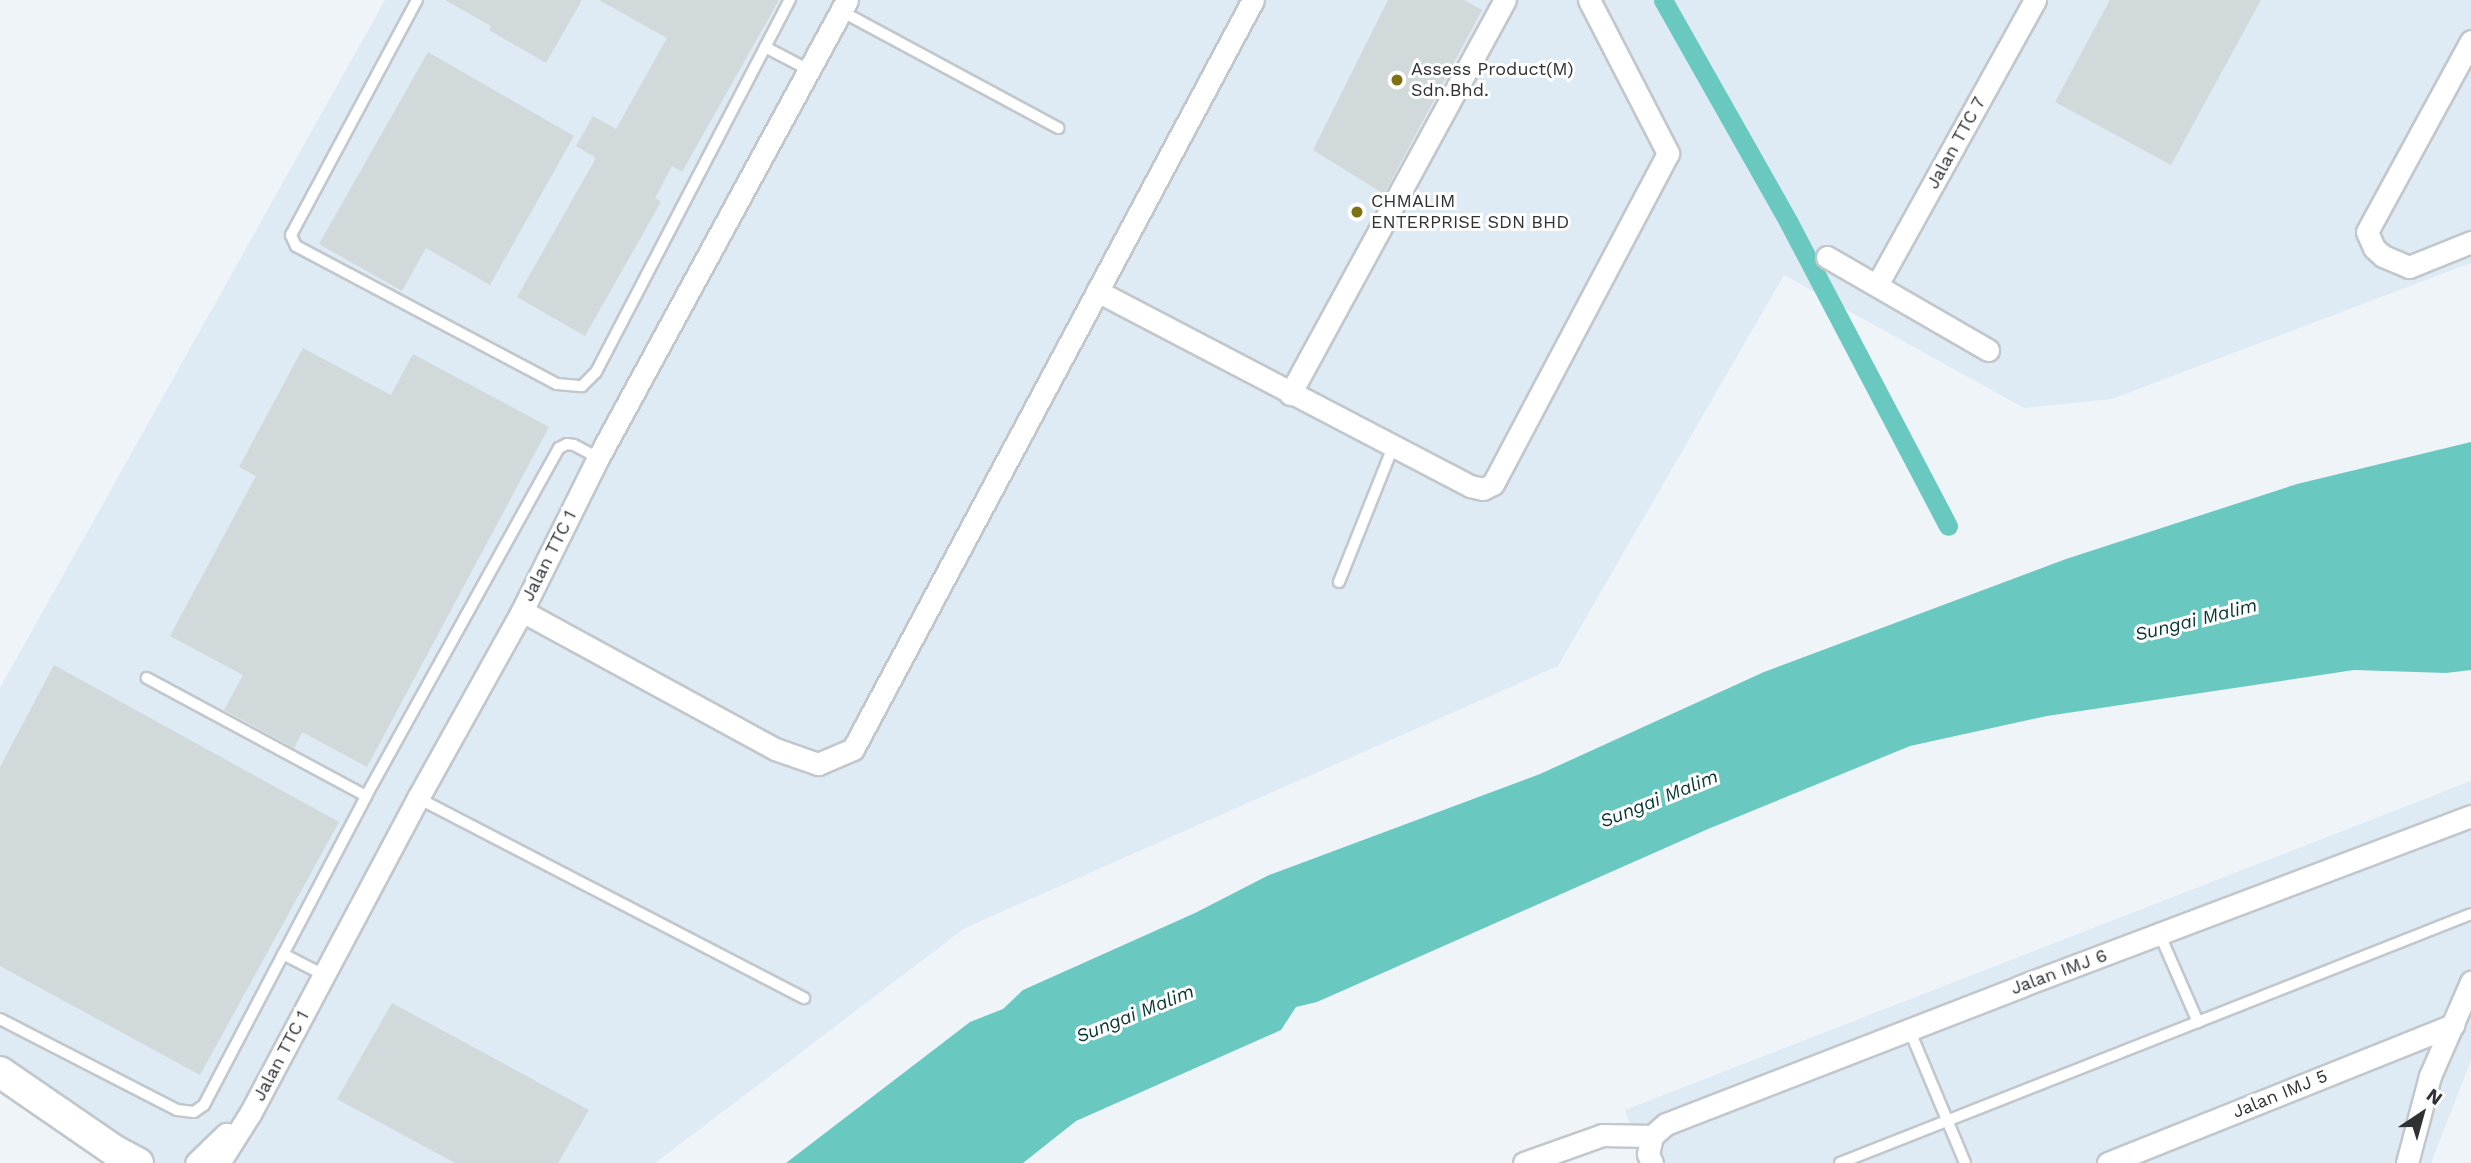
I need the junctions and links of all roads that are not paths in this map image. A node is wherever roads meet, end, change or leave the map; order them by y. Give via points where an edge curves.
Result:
1 (417, 0) edge
2 (790, 0) edge
3 (1253, 0) edge
4 (1505, 0) edge
5 (1589, 0) edge
6 (2035, 0) edge
7 (844, 6) edge
8 (2471, 41) edge
9 (765, 47) junction
10 (809, 70) junction
11 (1058, 128) dead end
12 (2471, 242) edge
13 (1827, 257) dead end
14 (1877, 285) junction
15 (1097, 291) junction
16 (1989, 350) dead end
17 (1290, 394) junction
18 (1393, 447) junction
19 (598, 458) junction
20 (1339, 582) dead end
21 (522, 611) junction
22 (147, 677) dead end
23 (366, 796) junction
24 (418, 798) junction
25 (2471, 816) edge
26 (2471, 914) edge
27 (2160, 935) junction
28 (283, 954) junction
29 (324, 975) junction
30 (2471, 982) edge
31 (804, 998) dead end
32 (0, 1018) edge
33 (2199, 1022) junction
34 (2453, 1025) junction
35 (1909, 1029) junction
36 (0, 1072) edge
37 (251, 1112) junction
38 (1947, 1121) junction
39 (1652, 1136) junction
40 (1561, 1157) edge
41 (126, 1159) edge
42 (197, 1163) edge
43 (219, 1163) edge
44 (233, 1163) edge
45 (1524, 1163) edge
46 (1652, 1163) edge
47 (1840, 1163) edge
48 (1965, 1163) edge
49 (2108, 1163) edge
50 (2407, 1163) edge

1 - 9 lane via 291,235 296,246 557,384 582,386 596,372
2 - 9 lane
3 - 15 street
4 - 17 street
5 - 18 street via 1668,153 1493,484 1483,489 1470,486
6 - 14 street, Jalan TTC 7
7 - 10 street, Jalan TTC 1
7 - 11 lane
8 - 12 street via 2367,232 2384,256 2410,267
9 - 10 lane
10 - 19 street, Jalan TTC 1
13 - 14 street
14 - 16 street
15 - 17 street
15 - 21 street via 853,749 818,764 775,749
17 - 18 street
18 - 20 lane
19 - 21 street, Jalan TTC 1
19 - 23 lane via 573,445 559,448
21 - 24 street, Jalan TTC 1
22 - 23 lane
23 - 28 lane
24 - 29 street, Jalan TTC 1
24 - 31 lane
25 - 27 street, Jalan IMJ 6
26 - 33 lane
27 - 33 lane
27 - 35 street, Jalan IMJ 6
28 - 29 lane
28 - 32 lane via 204,1105 194,1112 177,1110
29 - 37 street, Jalan TTC 1
30 - 34 street
33 - 38 lane
34 - 49 street, Jalan IMJ 5
34 - 50 street via 2430,1076
35 - 38 lane
35 - 39 street, Jalan IMJ 6 via 1667,1124
36 - 41 main road
37 - 42 street, Jalan TTC 1
37 - 43 street, Jalan TTC 1
37 - 44 street, Jalan TTC 1
38 - 47 lane
38 - 48 lane
39 - 40 street via 1602,1135
39 - 46 street via 1648,1154
40 - 45 street

